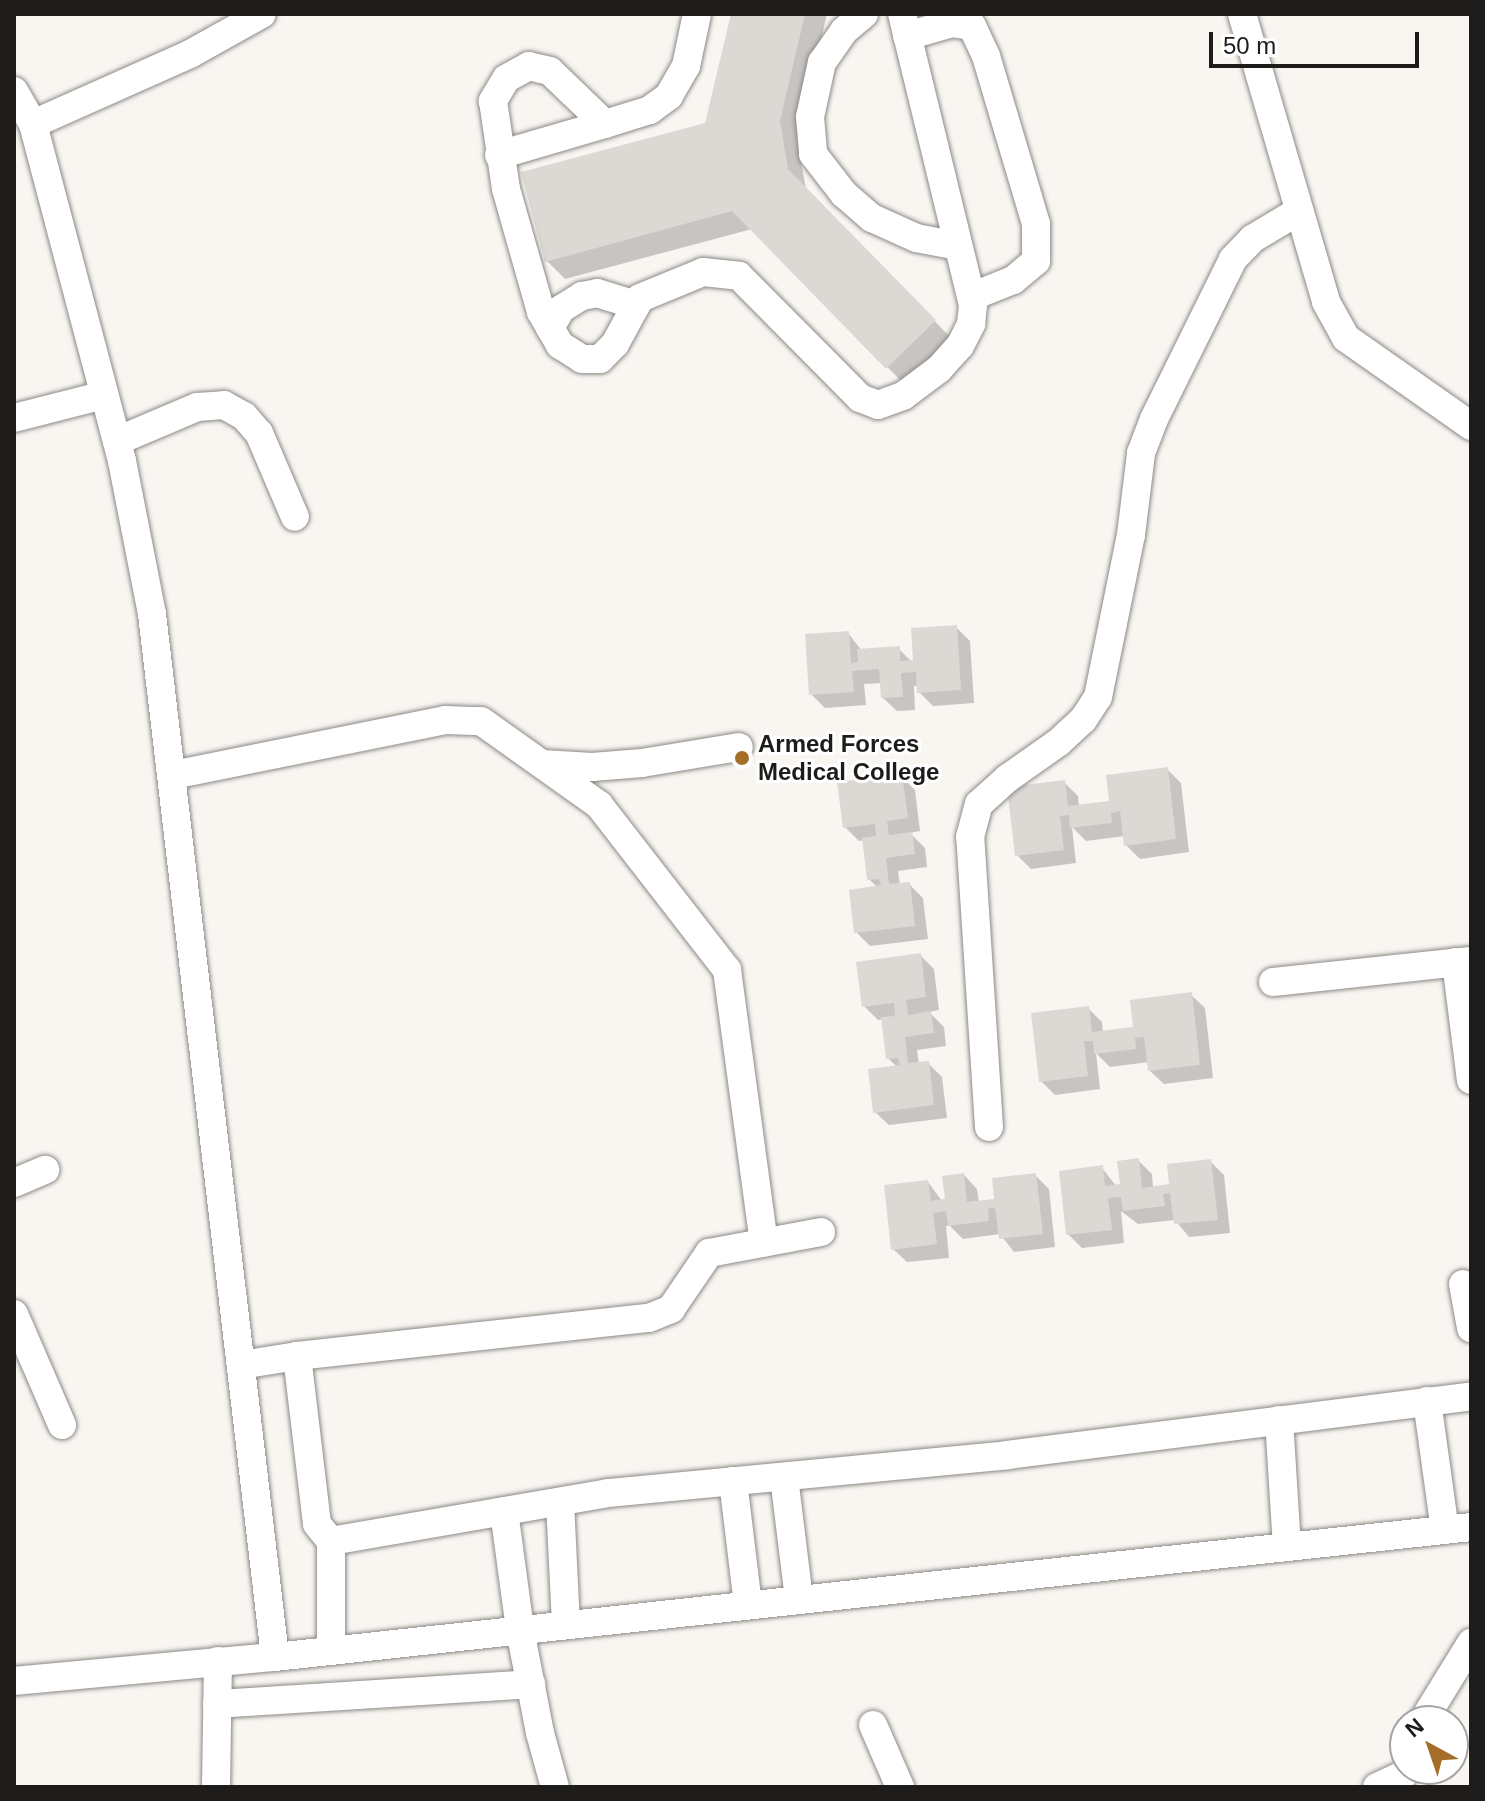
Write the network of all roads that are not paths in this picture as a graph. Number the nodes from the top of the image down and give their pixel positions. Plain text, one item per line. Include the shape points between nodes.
1 (262, 14) edge
2 (697, 14) edge
3 (864, 14) edge
4 (1242, 14) edge
5 (905, 25) edge
6 (14, 91) edge
7 (33, 124) junction
8 (605, 124) junction
9 (499, 155) junction
10 (1299, 211) junction
11 (958, 246) junction
12 (971, 297) junction
13 (636, 305) junction
14 (550, 328) junction
15 (104, 395) junction
16 (14, 418) edge
17 (1471, 426) edge
18 (117, 441) junction
19 (295, 517) dead end
20 (739, 747) dead end
21 (541, 764) junction
22 (173, 775) junction
23 (1463, 962) edge
24 (1273, 982) dead end
25 (1471, 1080) edge
26 (989, 1127) dead end
27 (45, 1170) dead end
28 (14, 1183) edge
29 (821, 1232) dead end
30 (764, 1243) junction
31 (1463, 1284) dead end
32 (14, 1314) edge
33 (1471, 1328) edge
34 (297, 1356) junction
35 (241, 1365) junction
36 (1471, 1396) edge
37 (1427, 1401) junction
38 (1279, 1420) junction
39 (62, 1425) dead end
40 (784, 1477) junction
41 (733, 1481) junction
42 (560, 1502) junction
43 (504, 1511) junction
44 (1458, 1528) edge
45 (331, 1541) junction
46 (1287, 1547) junction
47 (799, 1600) junction
48 (748, 1605) junction
49 (566, 1625) junction
50 (520, 1630) junction
51 (1471, 1643) edge
52 (331, 1650) junction
53 (275, 1657) junction
54 (218, 1661) junction
55 (14, 1681) edge
56 (531, 1684) junction
57 (217, 1704) junction
58 (1433, 1705) edge
59 (873, 1725) dead end
60 (216, 1787) edge
61 (555, 1787) edge
62 (900, 1787) edge

1 - 7 street via 190,54
2 - 8 street via 686,66 669,96 650,110
3 - 11 street via 822,62 810,117 813,154 844,194 872,218 916,238
4 - 10 street
5 - 11 street
5 - 12 street via 972,26 986,56 1036,224 1036,261 1013,280
6 - 7 street
7 - 15 street
8 - 9 street
8 - 9 street via 550,71 529,66 506,79 493,101
9 - 14 street via 537,299
10 - 17 street via 1326,302 1346,338
10 - 26 street via 1252,239 1233,259 1154,419 1141,453 1131,535 1098,697 1059,742 979,804 970,837
11 - 12 street
12 - 13 street via 971,324 960,346 903,396 878,405 860,398 739,276 703,272 640,298
13 - 14 street via 597,293 582,296 561,309
13 - 14 street via 615,344 600,359 582,359 560,345
15 - 16 street
15 - 18 street
18 - 19 street via 197,407 224,405 259,433
18 - 22 street via 152,614
20 - 21 street via 642,763
21 - 22 street via 481,721 445,720
21 - 30 street via 599,805 727,970
22 - 35 street
23 - 24 street
23 - 25 street
27 - 28 street
29 - 30 street
30 - 34 street via 709,1253 671,1309 649,1318
31 - 33 street
32 - 39 street
34 - 35 street
34 - 45 street via 317,1524
35 - 53 street
36 - 37 street
37 - 38 street
37 - 44 street
38 - 40 street
38 - 46 street
40 - 41 street
40 - 47 street
41 - 42 street
41 - 48 street
42 - 43 street
42 - 49 street
43 - 45 street
43 - 50 street
44 - 46 street
45 - 52 street
46 - 47 street
47 - 48 street
48 - 49 street
49 - 50 street
50 - 52 street
50 - 56 street
51 - 58 street
52 - 53 street
53 - 54 street
54 - 55 street
54 - 57 street
56 - 57 street
56 - 61 street
57 - 60 street
59 - 62 street

